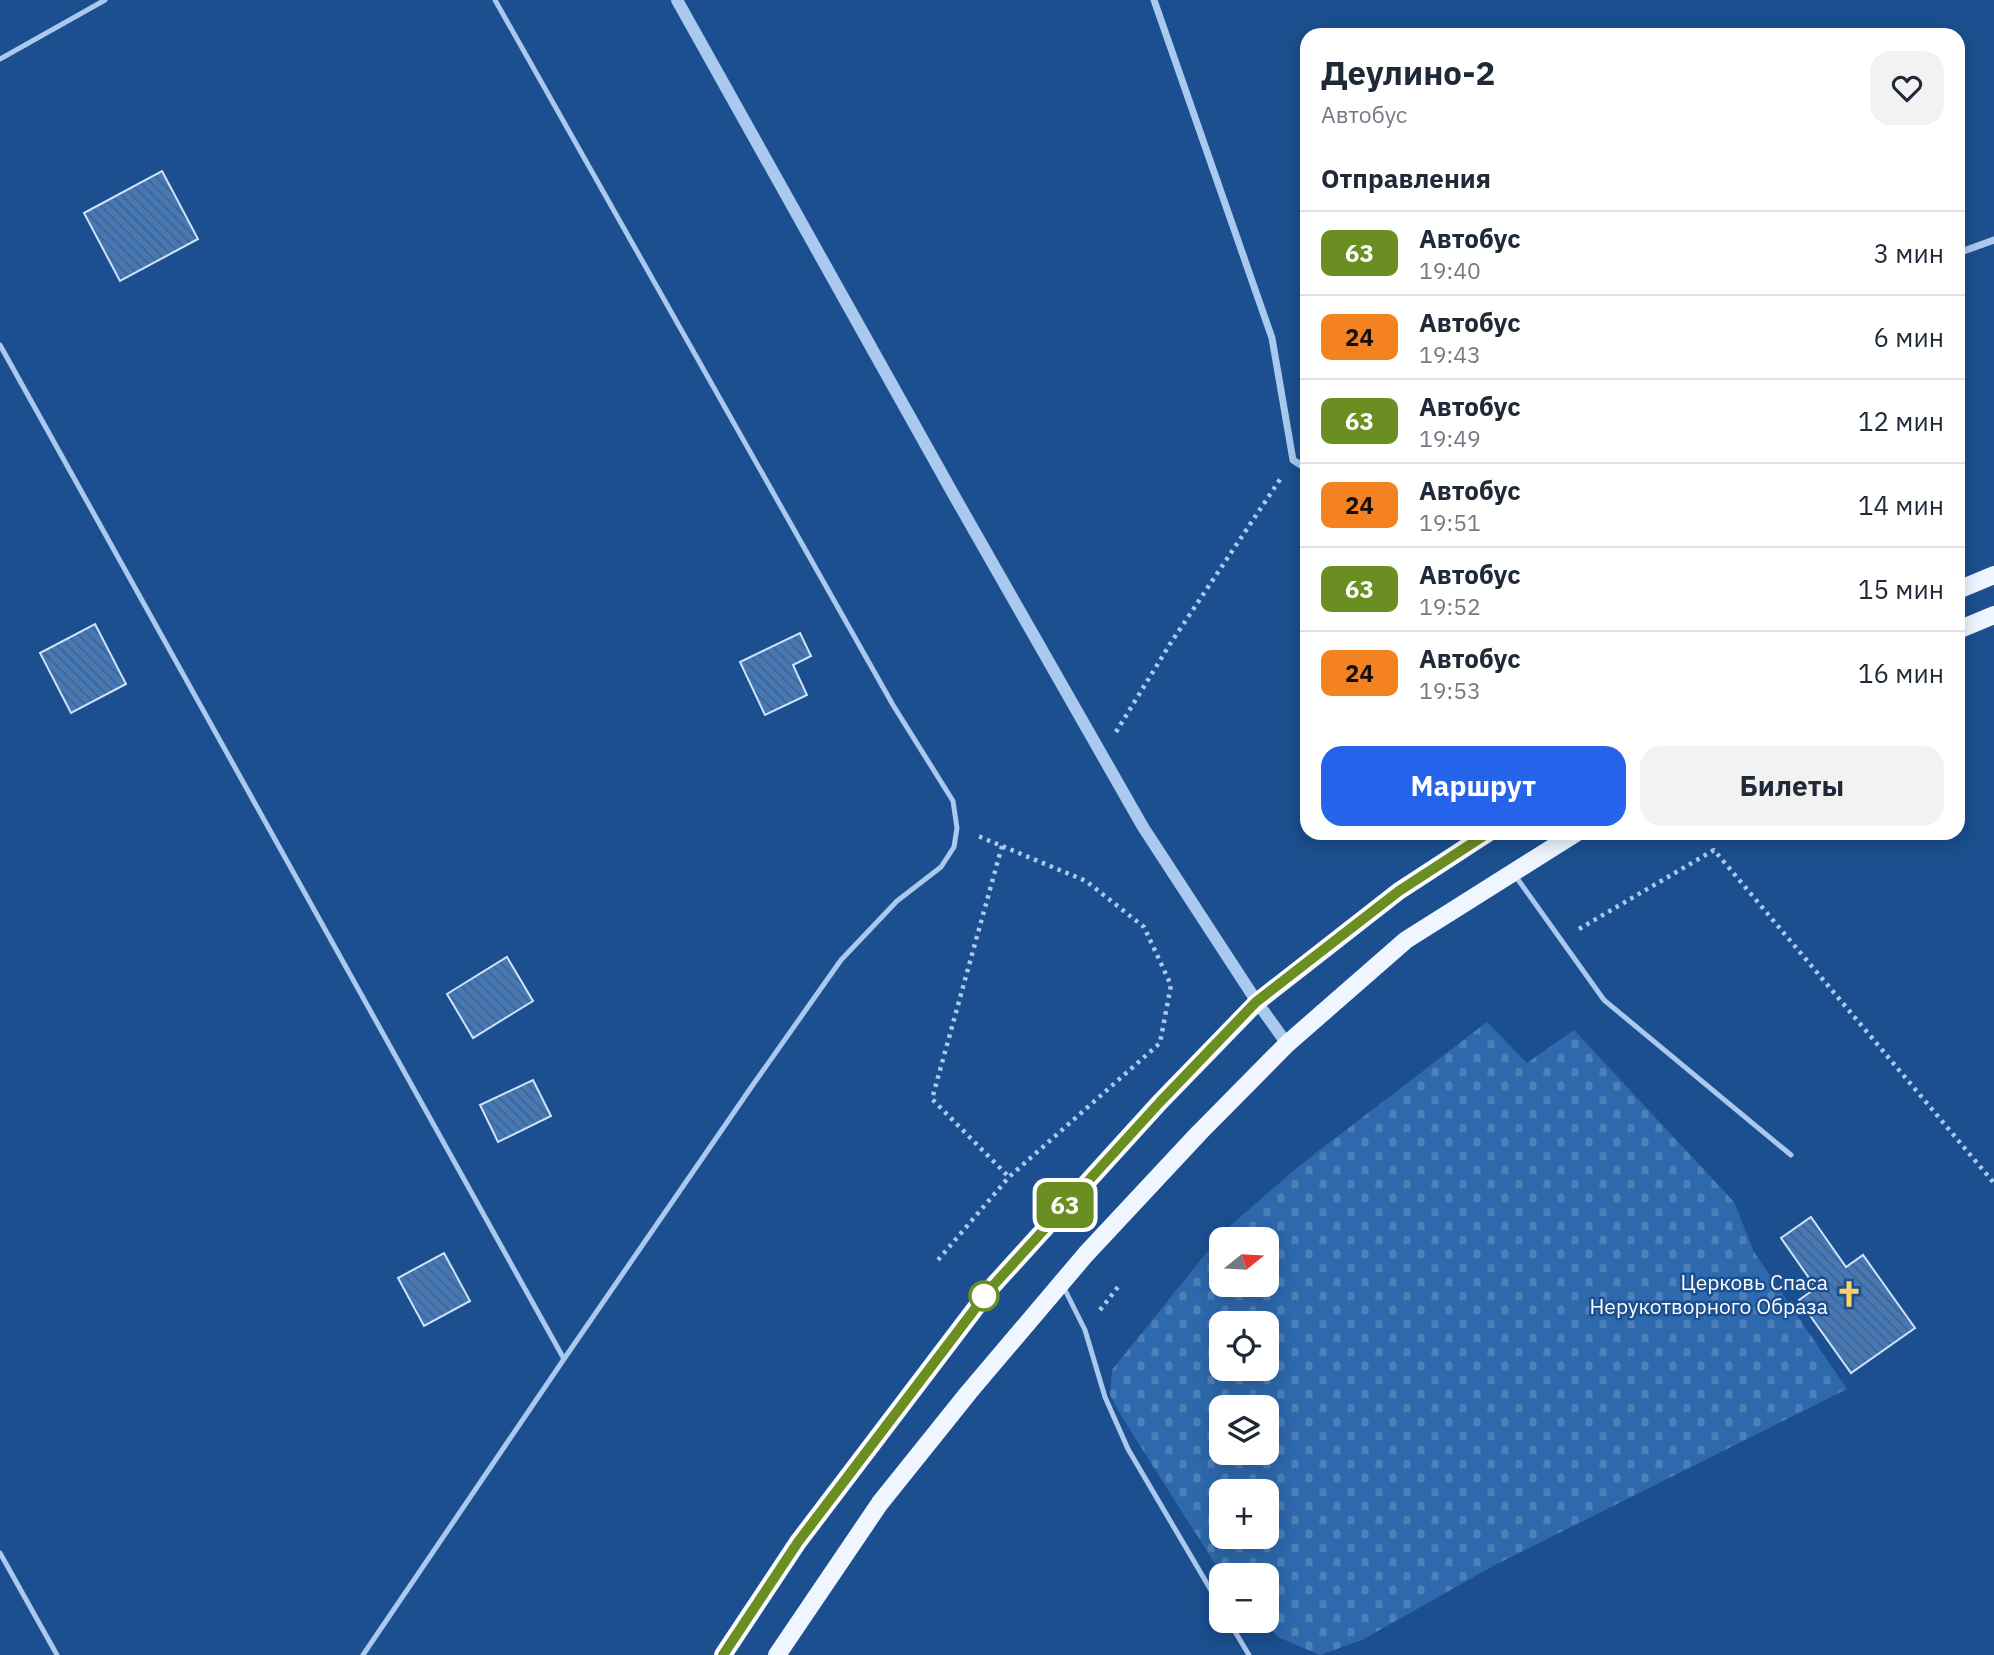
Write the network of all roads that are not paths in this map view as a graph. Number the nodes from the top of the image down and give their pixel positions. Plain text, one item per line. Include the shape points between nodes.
1 (105, 0) edge
2 (495, 0) edge
3 (677, 0) edge
4 (1154, 0) edge
5 (0, 59) edge
6 (1994, 240) edge
7 (1965, 250) edge
8 (0, 345) edge
9 (1300, 464) edge
10 (1994, 575) edge
11 (1965, 587) edge
12 (1994, 615) edge
13 (1965, 627) edge
14 (1477, 840) edge
15 (1565, 840) edge
16 (1512, 872) junction
17 (1256, 1002) junction
18 (1287, 1044) junction
19 (1791, 1155) dead end
20 (1062, 1283) junction
21 (564, 1359) junction
22 (0, 1553) edge
23 (1209, 1587) edge
24 (1236, 1633) edge
25 (57, 1655) edge
26 (363, 1655) edge
27 (723, 1655) edge
28 (777, 1655) edge
29 (1249, 1655) edge

1 - 5 lane
2 - 21 lane via 893,705 953,801 957,828 954,847 941,867 897,901 841,960
3 - 17 street via 1143,827
4 - 9 street via 1272,338 1293,460
6 - 7 street
8 - 21 lane
10 - 11 main road
12 - 13 main road
14 - 17 main road via 1399,891
15 - 16 main road
16 - 18 main road via 1406,940
16 - 19 lane via 1604,1000
17 - 18 street
17 - 27 main road via 990,1289 798,1542
18 - 20 main road
20 - 23 lane via 1085,1330 1105,1396 1128,1449
20 - 28 main road via 880,1503
21 - 26 lane
22 - 25 lane
24 - 29 lane

